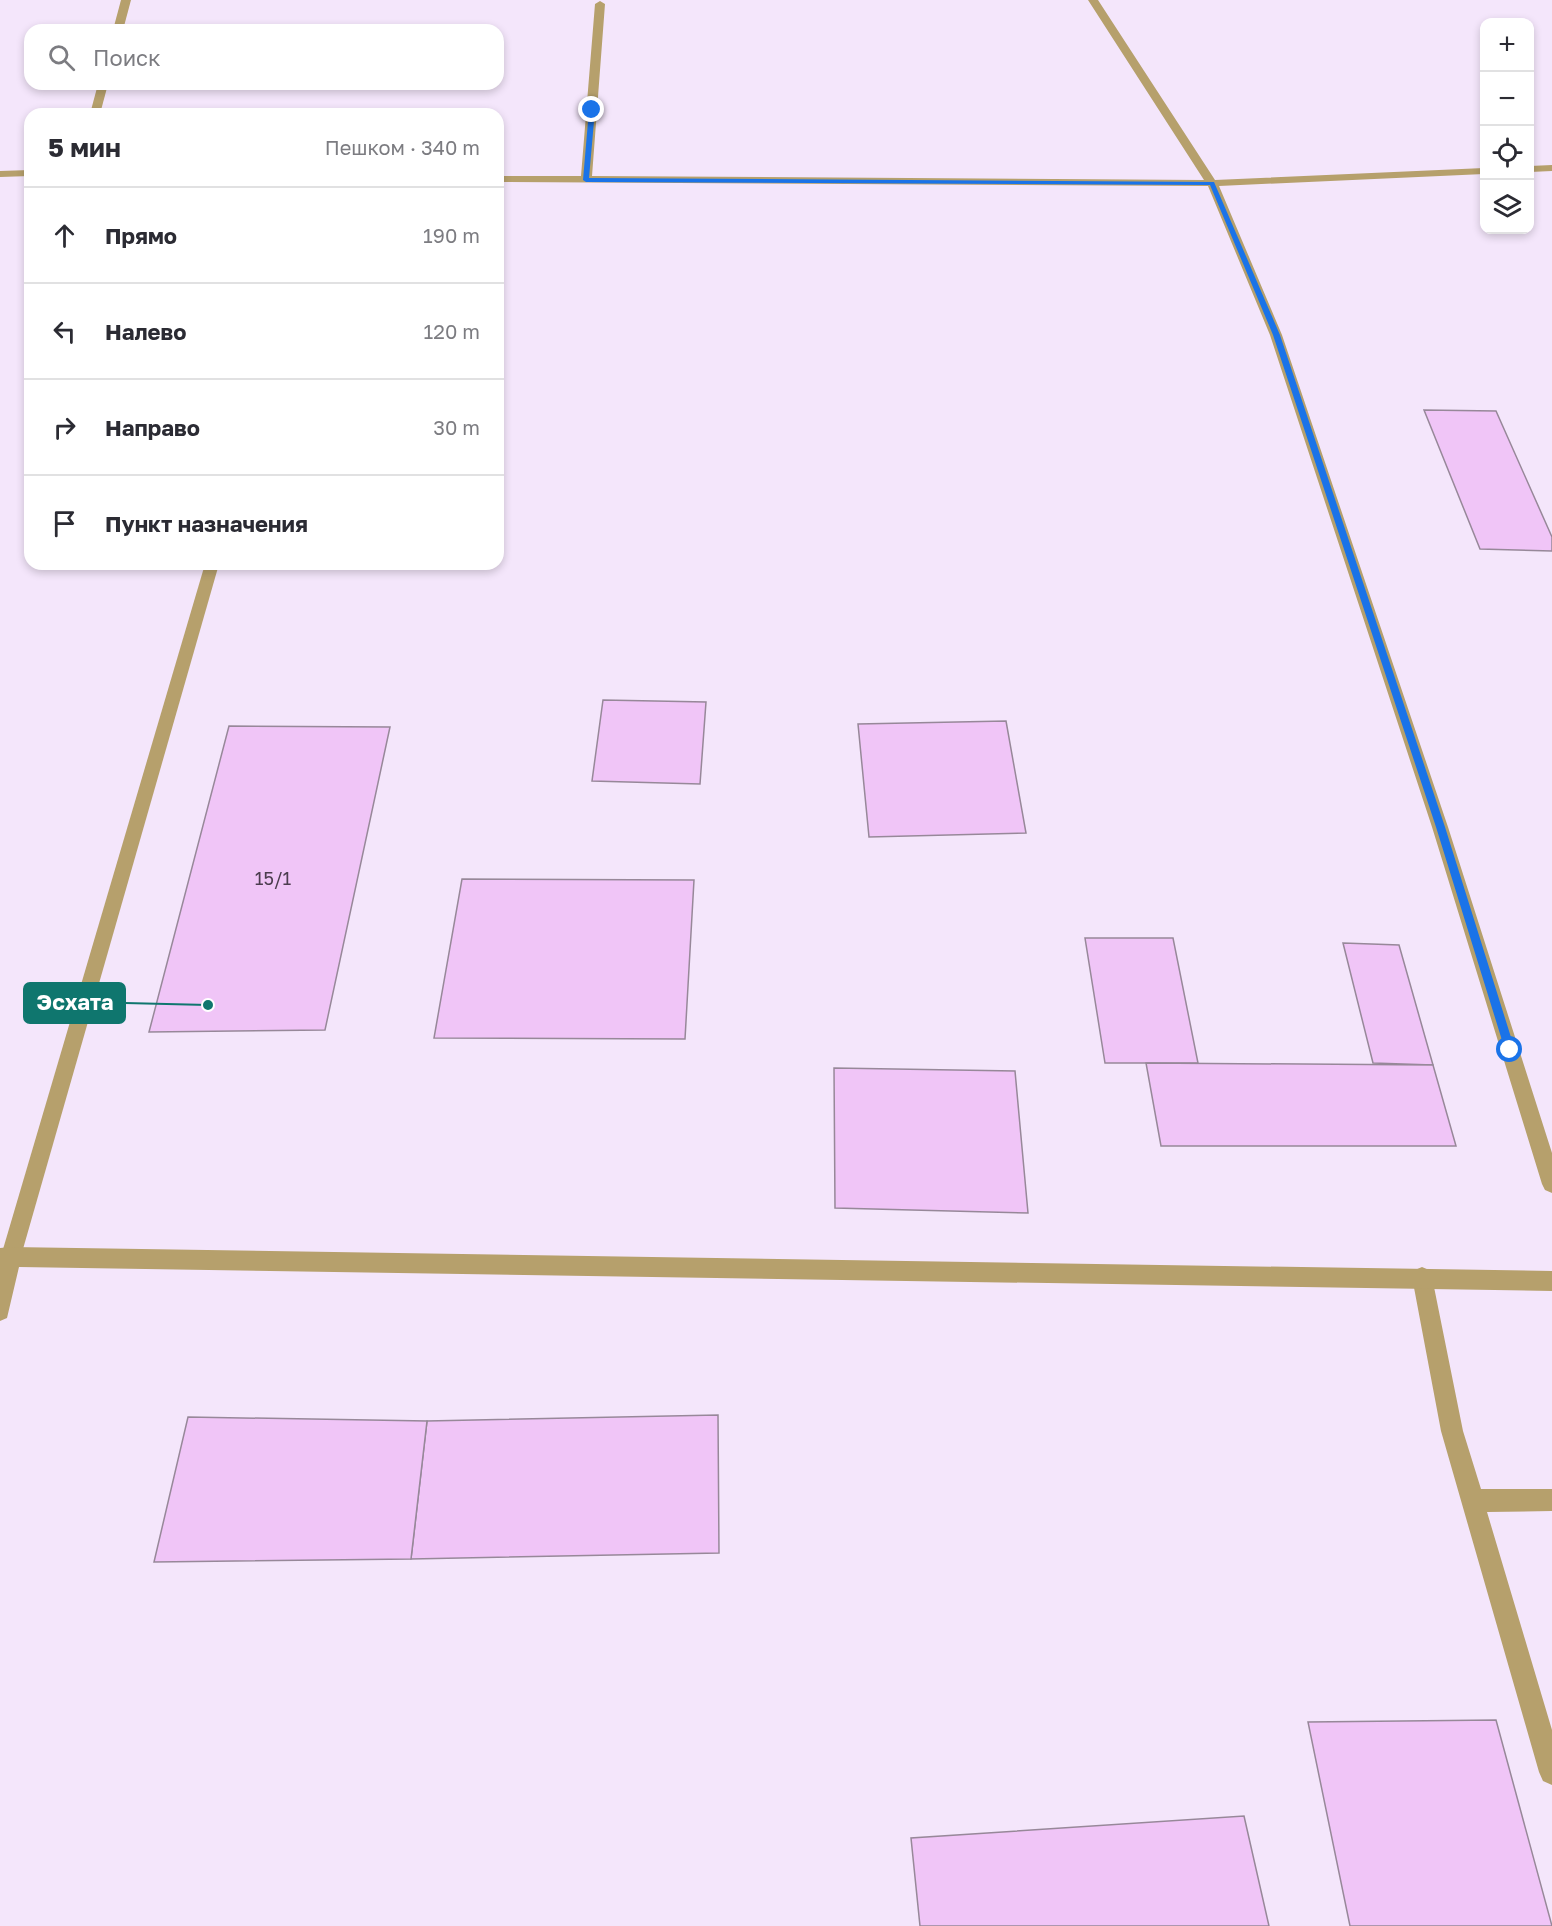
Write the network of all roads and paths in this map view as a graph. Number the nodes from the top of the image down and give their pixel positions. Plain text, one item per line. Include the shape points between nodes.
1 (126, 0) edge
2 (1093, 0) edge
3 (600, 4) dead end
4 (120, 24) edge
5 (102, 90) edge
6 (97, 108) edge
7 (1552, 168) edge
8 (1534, 169) edge
9 (1480, 171) edge
10 (24, 173) edge
11 (0, 174) edge
12 (504, 179) edge
13 (586, 180) junction
14 (1212, 183) junction
15 (210, 570) edge
16 (1552, 1184) edge
17 (6, 1257) edge
18 (1422, 1277) junction
19 (1552, 1281) edge
20 (0, 1311) edge
21 (1552, 1500) edge
22 (1472, 1501) junction
23 (1552, 1772) edge

1 - 4 street
2 - 14 street
3 - 13 street
5 - 6 street
7 - 8 street
9 - 14 street
10 - 11 street
12 - 13 street
13 - 14 street
14 - 16 street via 1280,346 1440,827
15 - 17 street
17 - 18 street
17 - 20 street
18 - 19 street
18 - 22 street via 1452,1431
21 - 22 street
22 - 23 street

